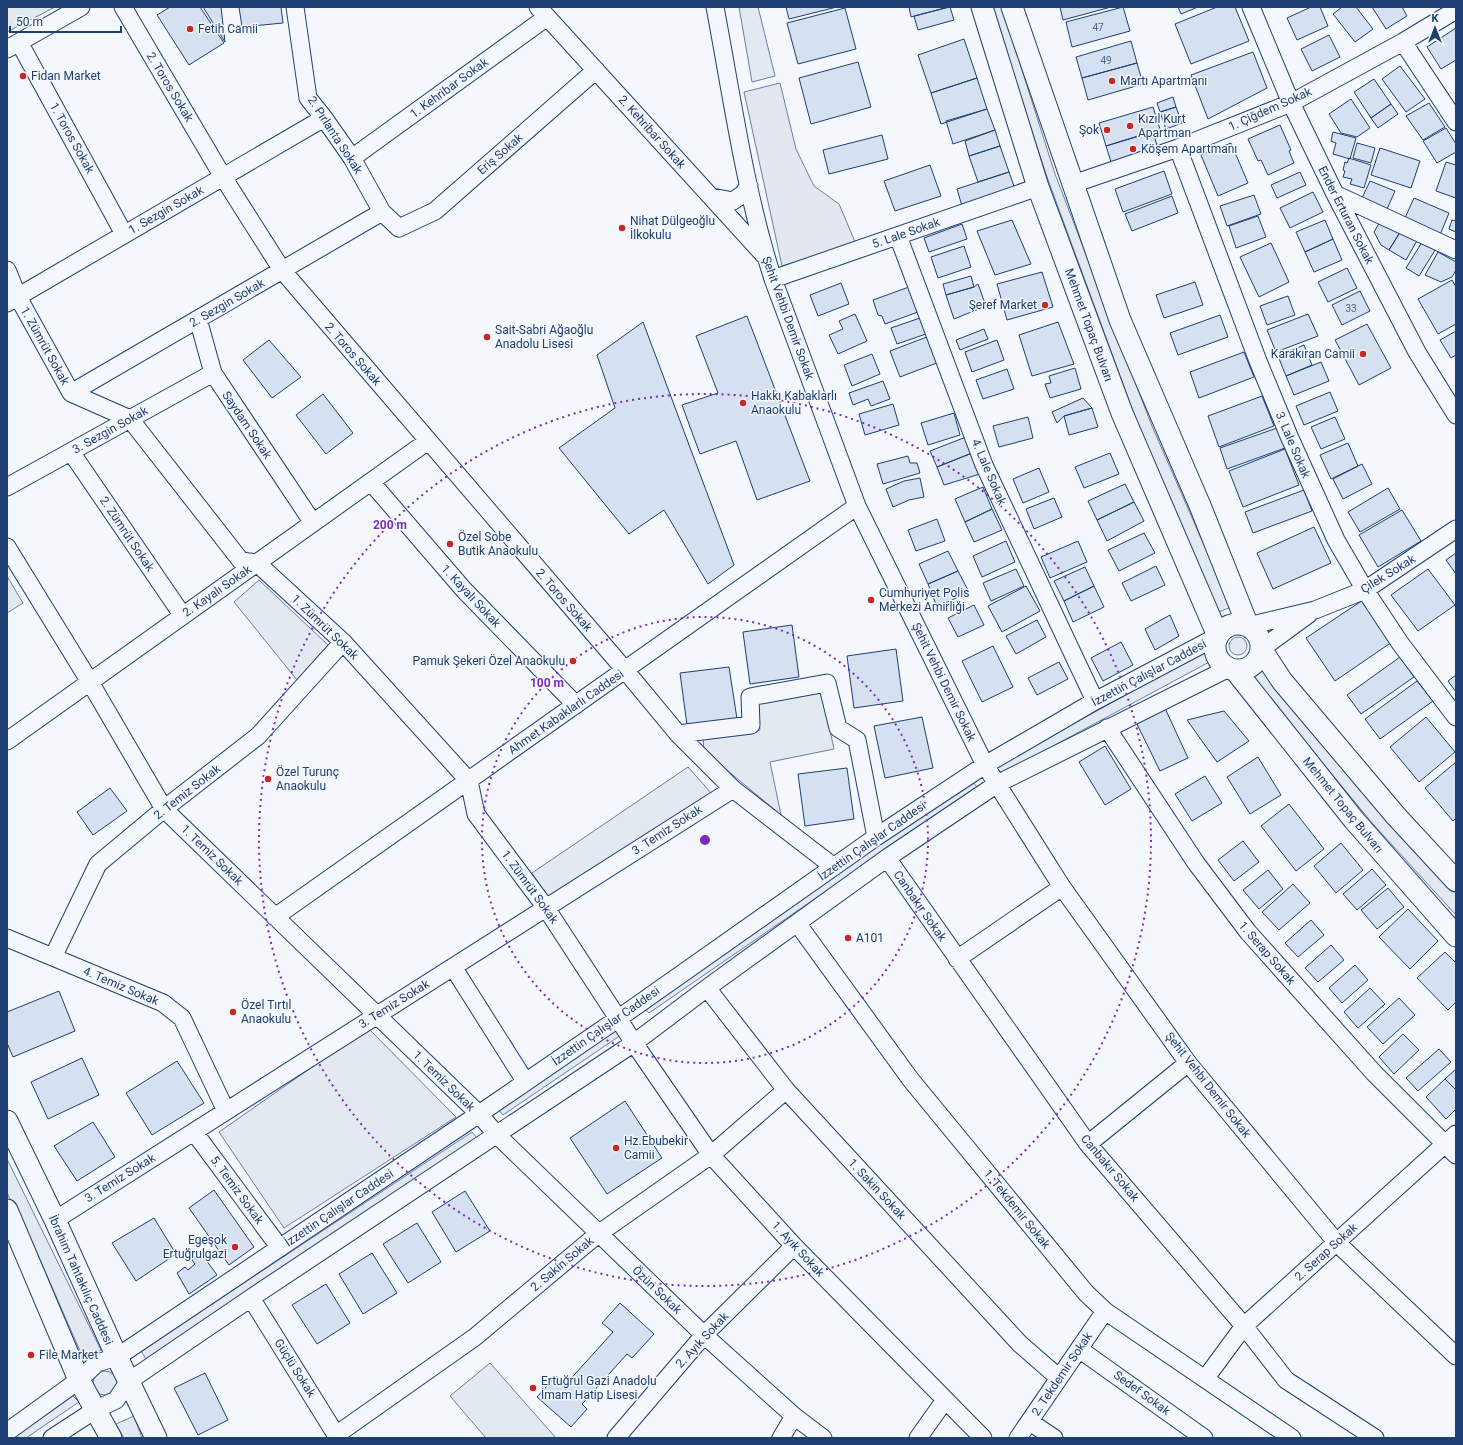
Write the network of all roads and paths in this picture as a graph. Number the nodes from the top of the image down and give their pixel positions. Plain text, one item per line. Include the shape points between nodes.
1 (80, 7) edge
2 (123, 7) edge
3 (295, 7) edge
4 (715, 7) edge
5 (982, 7) edge
6 (1012, 7) edge
7 (1251, 7) edge
8 (1456, 10) edge
9 (542, 12) edge
10 (1403, 42) junction
11 (13, 46) edge
12 (596, 70) junction
13 (1291, 103) junction
14 (324, 118) junction
15 (1456, 122) edge
16 (1178, 148) junction
17 (352, 158) junction
18 (223, 177) junction
19 (1073, 184) junction
20 (749, 186) junction
21 (1038, 187) junction
22 (1335, 194) junction
23 (712, 197) junction
24 (382, 212) junction
25 (399, 228) joint
26 (124, 234) junction
27 (898, 236) junction
28 (1456, 250) edge
29 (766, 256) junction
30 (7, 270) edge
31 (282, 270) junction
32 (773, 279) junction
33 (12, 300) edge
34 (198, 319) junction
35 (213, 373) junction
36 (71, 393) junction
37 (1456, 415) edge
38 (130, 419) junction
39 (428, 441) junction
40 (71, 452) junction
41 (371, 482) junction
42 (7, 487) edge
43 (857, 506) junction
44 (313, 523) junction
45 (1456, 529) edge
46 (7, 547) edge
47 (257, 563) junction
48 (1365, 590) junction
49 (1315, 610) junction
50 (183, 616) junction
51 (1248, 626) junction
52 (1218, 636) junction
53 (343, 642) junction
54 (1261, 649) junction
55 (1232, 669) junction
56 (625, 670) junction
57 (90, 682) junction
58 (1095, 702) junction
59 (576, 705) junction
60 (1456, 717) edge
61 (1108, 728) junction
62 (678, 734) junction
63 (7, 741) edge
64 (984, 765) junction
65 (469, 781) junction
66 (997, 784) junction
67 (733, 788) junction
68 (164, 809) junction
69 (876, 836) junction
70 (887, 858) junction
71 (834, 867) junction
72 (1456, 881) edge
73 (1062, 888) junction
74 (546, 908) junction
75 (275, 917) junction
76 (797, 923) junction
77 (1456, 936) edge
78 (9, 942) edge
79 (54, 957) junction
80 (957, 959) junction
81 (453, 967) junction
82 (707, 988) junction
83 (376, 1016) junction
84 (619, 1018) junction
85 (634, 1043) junction
86 (1188, 1063) junction
87 (525, 1081) junction
88 (786, 1090) junction
89 (226, 1111) junction
90 (479, 1114) junction
91 (7, 1121) edge
92 (194, 1132) junction
93 (497, 1135) junction
94 (1088, 1144) junction
95 (1453, 1144) edge
96 (711, 1155) junction
97 (55, 1220) junction
98 (9, 1222) edge
99 (598, 1234) junction
100 (1337, 1243) junction
101 (794, 1246) junction
102 (280, 1248) junction
103 (252, 1298) junction
104 (1105, 1311) junction
105 (1244, 1326) junction
106 (704, 1336) junction
107 (1079, 1349) junction
108 (1456, 1356) edge
109 (117, 1358) junction
110 (1059, 1378) junction
111 (1205, 1378) junction
112 (80, 1380) junction
113 (130, 1382) junction
114 (945, 1400) junction
115 (95, 1410) junction
116 (794, 1416) junction
117 (1030, 1422) junction
118 (7, 1432) edge
119 (337, 1437) edge
120 (52, 1438) edge
121 (111, 1438) edge
122 (156, 1438) edge
123 (616, 1438) edge
124 (781, 1438) edge
125 (823, 1438) edge
126 (918, 1438) edge
127 (983, 1438) edge
128 (1018, 1438) edge
129 (1054, 1438) edge
130 (1204, 1438) edge
131 (1292, 1438) edge
132 (1375, 1438) edge

1 - 11 street
2 - 18 street, 2. Toros Sokak
3 - 14 street, 2. Pırlanta Sokak via 308,98
4 - 20 street, Şehit Vehbi Demir Sokak
5 - 21 main road, Mehmet Topaç Bulvarı
6 - 19 main road
7 - 13 street, Ender Erturan Sokak
8 - 10 street, 1. Çiğdem Sokak
9 - 12 street, 2. Kehribar Sokak
9 - 17 street, 1. Kehribar Sokak
10 - 13 street, 1. Çiğdem Sokak
10 - 15 street
11 - 26 street, 1. Toros Sokak
12 - 23 street, 2. Kehribar Sokak
12 - 25 street, Eriş Sokak via 435,211
13 - 16 street, 1. Çiğdem Sokak
13 - 22 street, Ender Erturan Sokak
14 - 17 street, 2. Pırlanta Sokak
14 - 18 street, 1. Sezgin Sokak
16 - 19 street, 1. Çiğdem Sokak
16 - 48 street, 3. Lale Sokak via 1289,436 1336,540
17 - 24 street, 2. Pırlanta Sokak
18 - 26 street, 1. Sezgin Sokak
18 - 31 street, 2. Toros Sokak
19 - 51 main road via 1120,320 1201,508
20 - 23 street via 733,201
20 - 29 street, Şehit Vehbi Demir Sokak
21 - 27 street, 5. Lale Sokak
21 - 52 main road, Mehmet Topaç Bulvarı via 1122,413
22 - 28 street
22 - 37 street, Ender Erturan Sokak via 1417,352
23 - 29 street, 2. Kehribar Sokak
24 - 25 street, 2. Pırlanta Sokak
24 - 31 street, 2. Sezgin Sokak
26 - 33 street, 1. Sezgin Sokak
27 - 32 street, 5. Lale Sokak
27 - 58 street, 4. Lale Sokak via 984,466
29 - 32 street, Şehit Vehbi Demir Sokak
30 - 33 street, 1. Zümrüt Sokak
31 - 34 street, 2. Sezgin Sokak
31 - 39 street, 2. Toros Sokak
32 - 43 street, Şehit Vehbi Demir Sokak
33 - 36 street, 1. Zümrüt Sokak
34 - 35 street, Saydam Sokak
34 - 36 street, 2. Sezgin Sokak
35 - 38 street, 3. Sezgin Sokak
35 - 44 street, Saydam Sokak
36 - 38 street, 1. Zümrüt Sokak
38 - 40 street, 3. Sezgin Sokak
38 - 47 street, 1. Zümrüt Sokak via 241,561
39 - 41 street, 2. Kayalı Sokak
39 - 56 street, 2. Toros Sokak
40 - 42 street, 3. Sezgin Sokak
40 - 50 street, 2. Zümrüt Sokak
41 - 44 street, 2. Kayalı Sokak
41 - 59 street, 1. Kayalı Sokak via 464,590
43 - 56 street, Ahmet Kabaklarlı Caddesi
43 - 64 street, Şehit Vehbi Demir Sokak
44 - 47 street, 2. Kayalı Sokak
45 - 48 street, Çilek Sokak
46 - 57 street, 1. Temiz Sokak
47 - 50 street, 2. Kayalı Sokak
47 - 53 street, 1. Zümrüt Sokak
48 - 49 street, Çilek Sokak
48 - 60 street, 3. Lale Sokak via 1400,643
49 - 51 street
49 - 54 street
50 - 57 street, 2. Kayalı Sokak
51 - 52 main road via 1231,625
51 - 54 main road via 1258,636
52 - 55 main road via 1215,643 1218,658
52 - 58 street, İzzettin Çalışlar Caddesi
53 - 65 street, 1. Zümrüt Sokak
53 - 68 street, 2. Temiz Sokak via 258,736
54 - 55 main road via 1258,659 1250,667
54 - 72 main road via 1282,681 1386,805
55 - 61 street, İzzettin Çalışlar Caddesi
55 - 77 main road, Mehmet Topaç Bulvarı via 1354,820
56 - 59 street, Ahmet Kabaklarlı Caddesi
56 - 62 street, 2. Toros Sokak
57 - 63 street, 2. Kayalı Sokak
57 - 68 street, 1. Temiz Sokak
58 - 64 street, İzzettin Çalışlar Caddesi
59 - 65 street, Ahmet Kabaklarlı Caddesi
61 - 66 street, İzzettin Çalışlar Caddesi
61 - 95 street, 1. Serap Sokak via 1196,863 1248,932 1374,1073
62 - 67 street, 2. Toros Sokak
62 - 69 street via 751,726 750,697 827,683 838,728 857,740
64 - 66 street, Şehit Vehbi Demir Sokak
64 - 69 street, İzzettin Çalışlar Caddesi
65 - 74 street, 1. Zümrüt Sokak via 476,814
65 - 75 street, Ahmet Kabaklarlı Caddesi
66 - 70 street, İzzettin Çalışlar Caddesi
66 - 73 street, Şehit Vehbi Demir Sokak
67 - 71 street, 2. Toros Sokak
67 - 74 street, 3. Temiz Sokak
68 - 75 street, 1. Temiz Sokak
68 - 79 street, 2. Temiz Sokak via 98,864
69 - 71 street, İzzettin Çalışlar Caddesi
70 - 76 street, İzzettin Çalışlar Caddesi
70 - 80 street, Canbakır Sokak
71 - 84 street, İzzettin Çalışlar Caddesi
73 - 80 street
73 - 86 street, Şehit Vehbi Demir Sokak
74 - 81 street, 3. Temiz Sokak
74 - 84 street, 1. Zümrüt Sokak
75 - 83 street, 1. Temiz Sokak
76 - 82 street, İzzettin Çalışlar Caddesi
76 - 104 street, 1. Tekdemir Sokak via 911,1080 1086,1293
78 - 79 street, 4. Temiz Sokak
79 - 89 street, 4. Temiz Sokak via 163,1003 182,1018
80 - 94 street, Canbakır Sokak
81 - 83 street, 3. Temiz Sokak
81 - 87 street
82 - 85 street, İzzettin Çalışlar Caddesi
82 - 88 street, 1. Sakin Sokak
83 - 89 street, 3. Temiz Sokak
83 - 90 street, 1. Temiz Sokak
84 - 85 street, 1. Zümrüt Sokak
84 - 87 street, İzzettin Çalışlar Caddesi
85 - 93 street, İzzettin Çalışlar Caddesi
85 - 96 street, 1. Ayık Sokak
86 - 94 street
86 - 100 street, Şehit Vehbi Demir Sokak
87 - 90 street, İzzettin Çalışlar Caddesi
88 - 96 street, 2. Sakin Sokak
88 - 110 street, 1. Sakin Sokak via 1020,1344
89 - 92 street, 3. Temiz Sokak
90 - 93 street, 1. Temiz Sokak
90 - 102 street, İzzettin Çalışlar Caddesi
91 - 97 main road, İbrahim Tahtakılıç Caddesi
92 - 97 street, 3. Temiz Sokak
92 - 102 street, 5. Temiz Sokak
93 - 99 street, Özün Sokak
93 - 103 street, İzzettin Çalışlar Caddesi
94 - 105 street, Canbakır Sokak
95 - 100 street, 2. Serap Sokak
96 - 99 street, 2. Sakin Sokak
96 - 101 street, 1. Ayık Sokak
97 - 109 main road, İbrahim Tahtakılıç Caddesi
98 - 112 main road
99 - 106 street, Özün Sokak
99 - 119 street, 2. Sakin Sokak via 475,1337
100 - 105 street, 2. Serap Sokak
100 - 108 street, Şehit Vehbi Demir Sokak
101 - 106 street, 2. Ayık Sokak
101 - 114 street, 1. Ayık Sokak
102 - 109 street, İzzettin Çalışlar Caddesi
103 - 113 street, İzzettin Çalışlar Caddesi
103 - 119 street, Güçlü Sokak
104 - 107 street, 2. Tekdemir Sokak
104 - 111 street, 1. Tekdemir Sokak
105 - 111 street, 2. Serap Sokak
105 - 132 street, Canbakır Sokak via 1286,1380
106 - 116 street, Özün Sokak
106 - 123 street, 2. Ayık Sokak
107 - 110 street, 2. Tekdemir Sokak
107 - 130 street, Sedef Sokak
109 - 112 street, İzzettin Çalışlar Caddesi via 97,1363
109 - 113 main road, İbrahim Tahtakılıç Caddesi
110 - 117 street, 2. Tekdemir Sokak
111 - 131 street, 1. Tekdemir Sokak
112 - 115 main road
112 - 118 street, İzzettin Çalışlar Caddesi
113 - 115 street, İzzettin Çalışlar Caddesi via 116,1400
113 - 122 main road, İbrahim Tahtakılıç Caddesi
114 - 126 street
114 - 127 street, 1. Ayık Sokak
115 - 120 street, İzzettin Çalışlar Caddesi
115 - 121 main road
116 - 124 street
116 - 125 street, Özün Sokak
117 - 128 street, 2. Tekdemir Sokak
117 - 129 street

